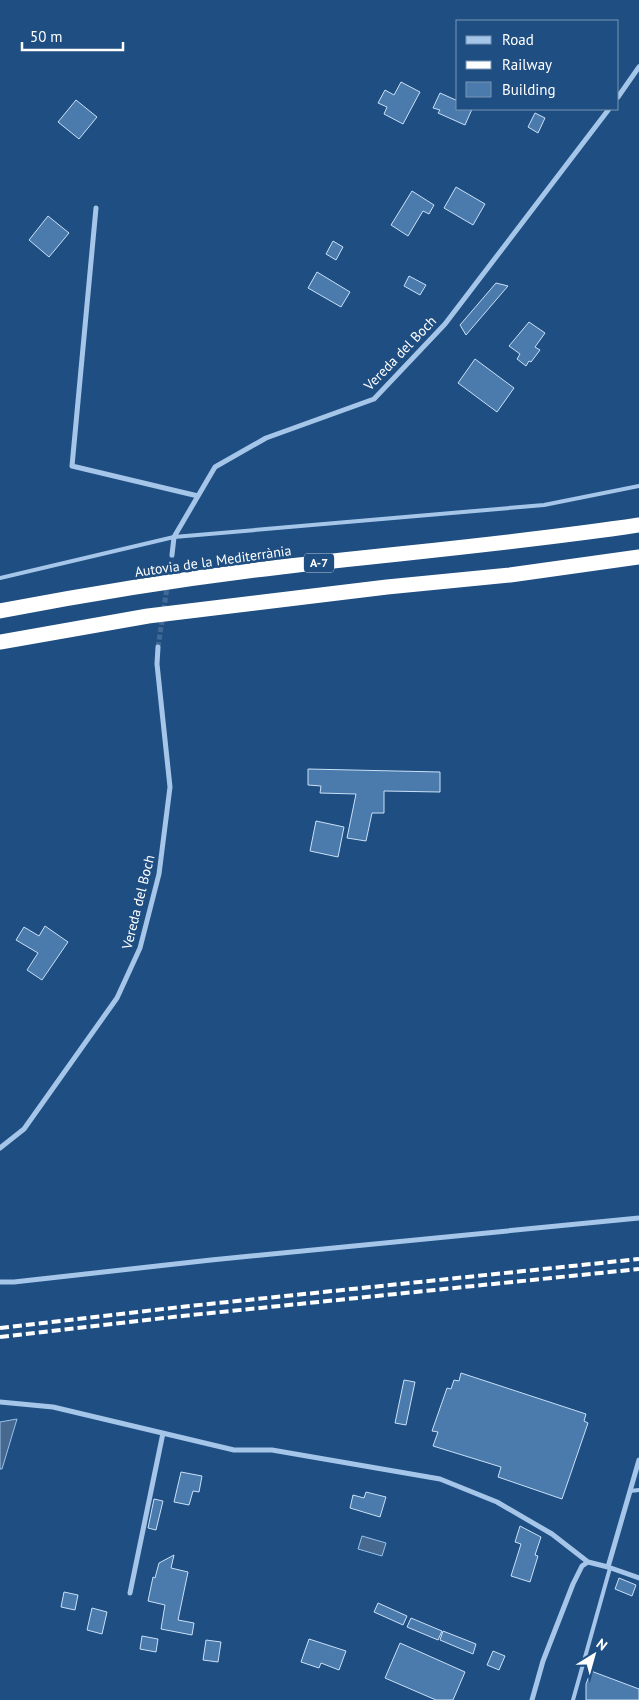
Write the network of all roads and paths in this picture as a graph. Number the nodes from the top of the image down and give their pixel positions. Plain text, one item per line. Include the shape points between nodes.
1 (639, 67) edge
2 (619, 96) edge
3 (607, 110) edge
4 (96, 208) dead end
5 (639, 486) edge
6 (198, 496) junction
7 (639, 525) edge
8 (174, 537) junction
9 (172, 555) tunnel mouth
10 (639, 557) edge
11 (0, 578) edge
12 (0, 611) edge
13 (0, 642) edge
14 (158, 647) tunnel mouth
15 (0, 1148) edge
16 (639, 1218) edge
17 (0, 1282) edge
18 (0, 1402) edge
19 (163, 1433) junction
20 (639, 1460) edge
21 (639, 1490) edge
22 (630, 1491) junction
23 (588, 1562) junction
24 (609, 1567) junction
25 (639, 1578) edge
26 (130, 1593) dead end
27 (532, 1700) edge
28 (573, 1700) edge

1 - 2 street
3 - 6 street, Vereda del Boch via 445,324 374,399 266,438 215,467
4 - 6 street via 72,466
5 - 8 lane via 544,505
6 - 8 street, Vereda del Boch
7 - 12 highway, Autovia de la Mediterrània / A-7 via 225,575
8 - 9 street, Vereda del Boch
8 - 11 lane
10 - 13 highway via 510,576 387,587 148,616
14 - 15 street, Vereda del Boch via 170,787 159,874 140,948 117,998 24,1129
16 - 17 street
18 - 19 street via 53,1407
19 - 23 street via 234,1450 272,1450 440,1479 497,1502 552,1534
19 - 26 street
20 - 22 street
21 - 22 lane
22 - 24 street
23 - 24 street
23 - 27 street via 582,1566 573,1584
24 - 25 street
24 - 28 lane

